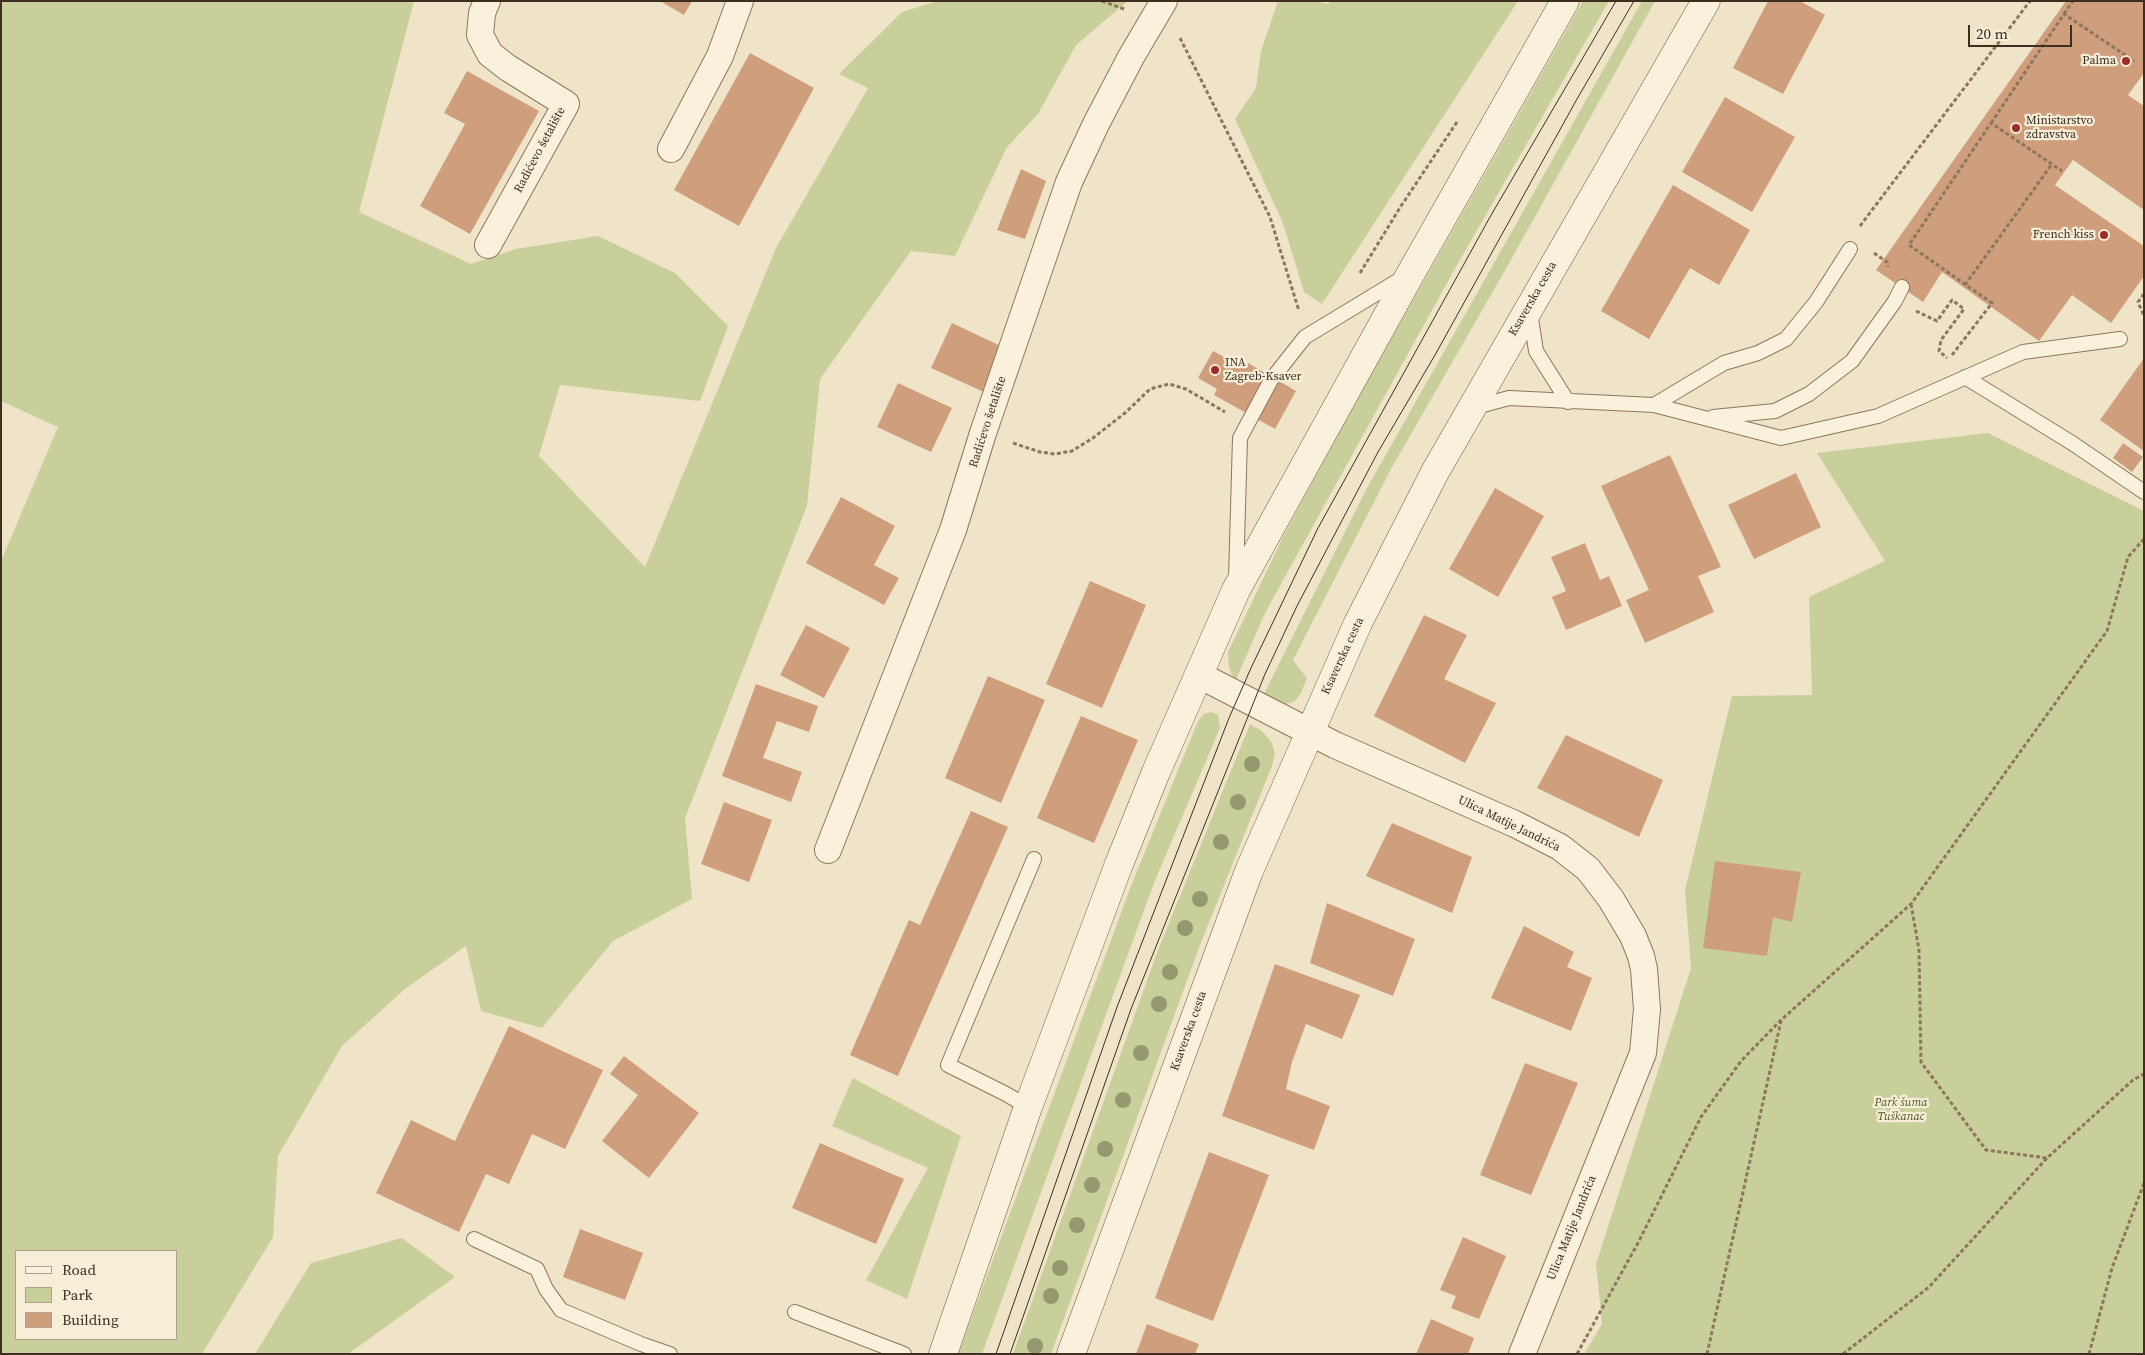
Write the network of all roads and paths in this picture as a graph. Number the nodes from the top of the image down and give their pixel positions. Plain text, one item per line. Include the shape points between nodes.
1 (487, 1) edge
2 (740, 1) edge
3 (1565, 1) edge
4 (1706, 1) edge
5 (2030, 1) edge
6 (2073, 1) edge
7 (1163, 2) edge
8 (2064, 14) junction
9 (2134, 61) dead end
10 (1461, 116) dead end
11 (1991, 123) junction
12 (671, 150) dead end
13 (2052, 164) junction
14 (2062, 171) dead end
15 (1857, 230) dead end
16 (488, 245) dead end
17 (1850, 249) dead end
18 (1411, 273) junction
19 (1357, 277) dead end
20 (1965, 284) junction
21 (1902, 287) dead end
22 (2144, 294) edge
23 (1529, 306) junction
24 (1299, 312) dead end
25 (2144, 316) edge
26 (1937, 321) dead end
27 (2120, 339) dead end
28 (1941, 340) dead end
29 (1948, 360) dead end
30 (1964, 377) junction
31 (1568, 402) junction
32 (1654, 405) junction
33 (1472, 408) junction
34 (1228, 414) dead end
35 (1703, 418) junction
36 (984, 433) junction
37 (2144, 492) edge
38 (2144, 539) edge
39 (1236, 590) junction
40 (1199, 675) junction
41 (1308, 732) junction
42 (828, 850) dead end
43 (1034, 859) dead end
44 (1911, 904) junction
45 (1781, 1020) junction
46 (2144, 1074) edge
47 (1028, 1107) junction
48 (2047, 1158) junction
49 (2144, 1183) edge
50 (474, 1239) dead end
51 (795, 1312) dead end
52 (670, 1354) edge
53 (904, 1354) edge
54 (943, 1354) edge
55 (1071, 1354) edge
56 (1522, 1354) edge
57 (1577, 1354) edge
58 (1707, 1354) edge
59 (1843, 1354) edge
60 (2089, 1354) edge

1 - 16 street, Radićevo šetalište via 480,35 490,54 566,104
2 - 12 street via 720,56
3 - 18 main road
4 - 23 main road, Ksaverska cesta
5 - 15 path
6 - 8 path
7 - 24 path via 1270,217
7 - 36 street, Radićevo šetalište via 1096,124 1069,182
8 - 9 path
8 - 11 path
10 - 19 path
11 - 13 path
11 - 20 path via 1908,245
13 - 14 path
13 - 20 path
17 - 32 lane via 1816,302 1786,339 1758,353 1724,363
18 - 39 main road
18 - 39 lane via 1305,337 1270,380 1240,438
20 - 29 path via 1992,303
21 - 35 lane via 1852,361 1809,394 1775,411
22 - 25 path via 2138,302
23 - 31 lane via 1536,351
23 - 33 main road, Ksaverska cesta
26 - 28 path via 1952,300 1964,308
27 - 30 lane via 2023,352
30 - 35 lane via 1878,416 1781,438
30 - 37 lane via 2072,443
31 - 32 lane
31 - 33 lane via 1509,398
32 - 35 lane
33 - 41 main road, Ksaverska cesta via 1393,551
34 - 36 path via 1186,389 1169,384 1150,389 1093,438 1072,451 1040,452
36 - 42 street, Radićevo šetalište via 953,530
38 - 44 path via 2128,558 2107,631
39 - 40 main road
40 - 41 street, Ulica Matije Jandrića
40 - 47 main road via 1119,864
41 - 55 main road, Ksaverska cesta via 1238,899
41 - 56 street, Ulica Matije Jandrića via 1560,847 1588,869 1611,899 1641,956 1647,1009 1642,1053
43 - 47 lane via 948,1065
44 - 45 path
44 - 48 path via 1919,950 1921,1062 1986,1150
45 - 57 path via 1741,1061 1701,1117 1639,1241
45 - 58 path
46 - 48 path via 2133,1080
47 - 54 main road
48 - 59 path via 1930,1287
49 - 60 path via 2112,1268
50 - 52 lane via 537,1269 561,1310
51 - 53 lane

